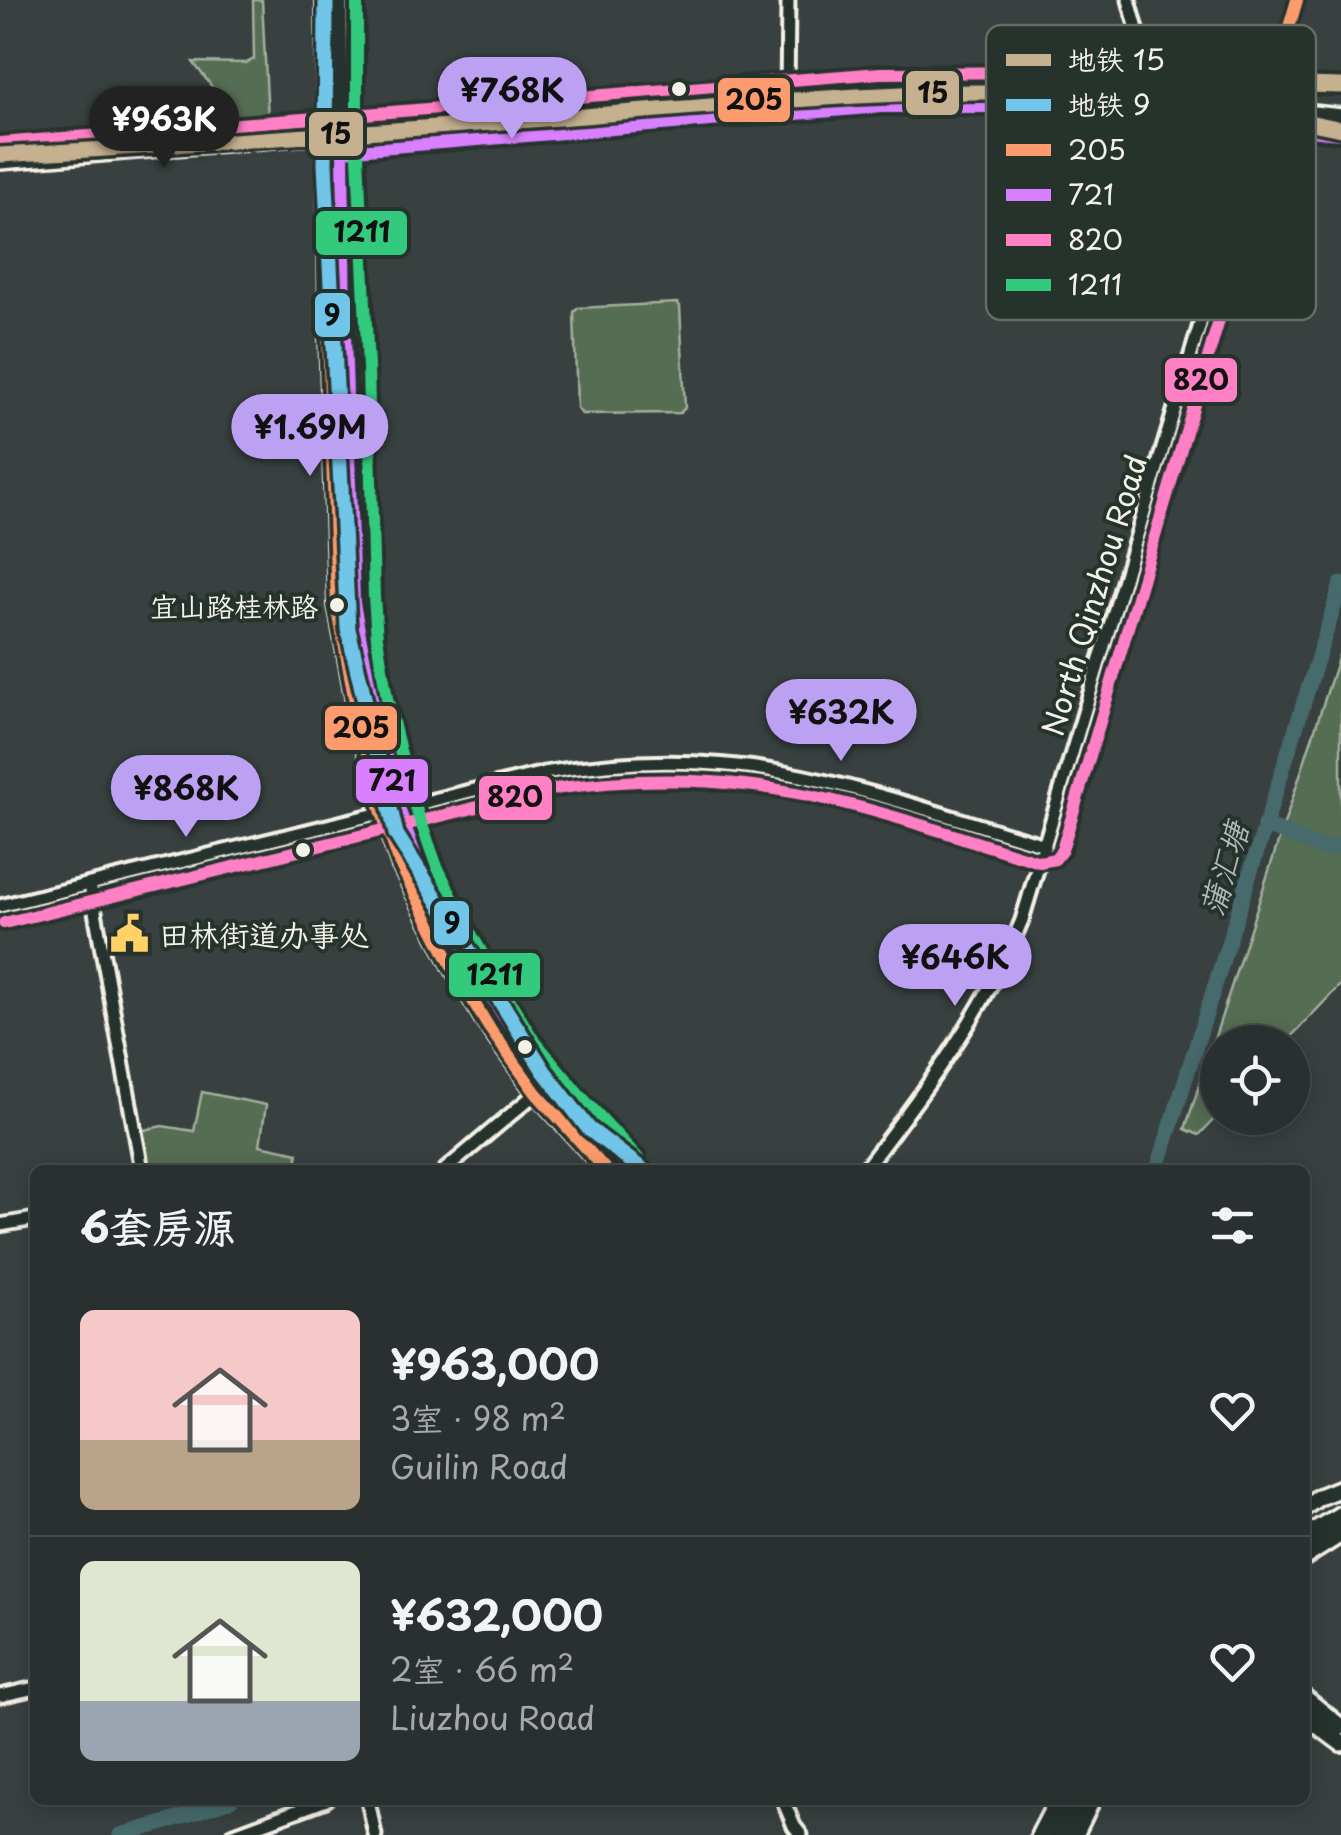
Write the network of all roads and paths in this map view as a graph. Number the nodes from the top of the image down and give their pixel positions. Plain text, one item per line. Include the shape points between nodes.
1 (326, 0) edge
2 (339, 0) edge
3 (788, 0) edge
4 (1129, 0) edge
5 (1297, 0) edge
6 (1136, 25) edge
7 (1290, 25) edge
8 (986, 89) edge
9 (787, 96) junction
10 (1316, 114) edge
11 (1341, 117) edge
12 (332, 135) junction
13 (0, 162) edge
14 (1202, 320) edge
15 (389, 810) junction
16 (1045, 845) junction
17 (90, 884) junction
18 (0, 906) edge
19 (536, 1093) junction
20 (141, 1165) edge
21 (451, 1165) edge
22 (601, 1165) edge
23 (620, 1165) edge
24 (868, 1165) edge
25 (30, 1220) edge
26 (0, 1225) edge
27 (1341, 1488) edge
28 (1310, 1504) edge
29 (1341, 1504) edge
30 (1341, 1516) edge
31 (1310, 1521) edge
32 (1341, 1534) edge
33 (1310, 1535) edge
34 (1310, 1555) edge
35 (30, 1689) edge
36 (0, 1696) edge
37 (1310, 1702) edge
38 (1310, 1720) edge
39 (1341, 1727) edge
40 (1341, 1743) edge
41 (313, 1805) edge
42 (369, 1805) edge
43 (784, 1805) edge
44 (1049, 1805) edge
45 (1056, 1805) edge
46 (1073, 1805) edge
47 (1090, 1805) edge
48 (232, 1835) edge
49 (374, 1835) edge
50 (801, 1835) edge
51 (1038, 1835) edge
52 (1058, 1835) edge
53 (1075, 1835) edge

1 - 12 main road
2 - 12 main road
3 - 9 street
4 - 6 street
5 - 7 street, North Qinzhou Road
8 - 9 main road
9 - 12 main road
10 - 11 main road
12 - 13 main road
12 - 15 main road via 350,349 360,640
14 - 16 street, North Qinzhou Road
15 - 16 street via 576,768 702,764 812,778
15 - 17 street
15 - 19 main road via 400,864 452,966
15 - 23 main road via 505,1028
16 - 24 street, North Qinzhou Road via 995,981 947,1060
17 - 18 street
17 - 20 street
19 - 21 street
19 - 22 main road
25 - 26 street
27 - 28 main road
29 - 31 highway
30 - 33 highway
32 - 34 main road
35 - 36 street
37 - 39 main road
38 - 40 main road
41 - 48 street
42 - 49 street
43 - 50 street
44 - 51 main road
45 - 51 highway
46 - 52 highway
47 - 53 main road

